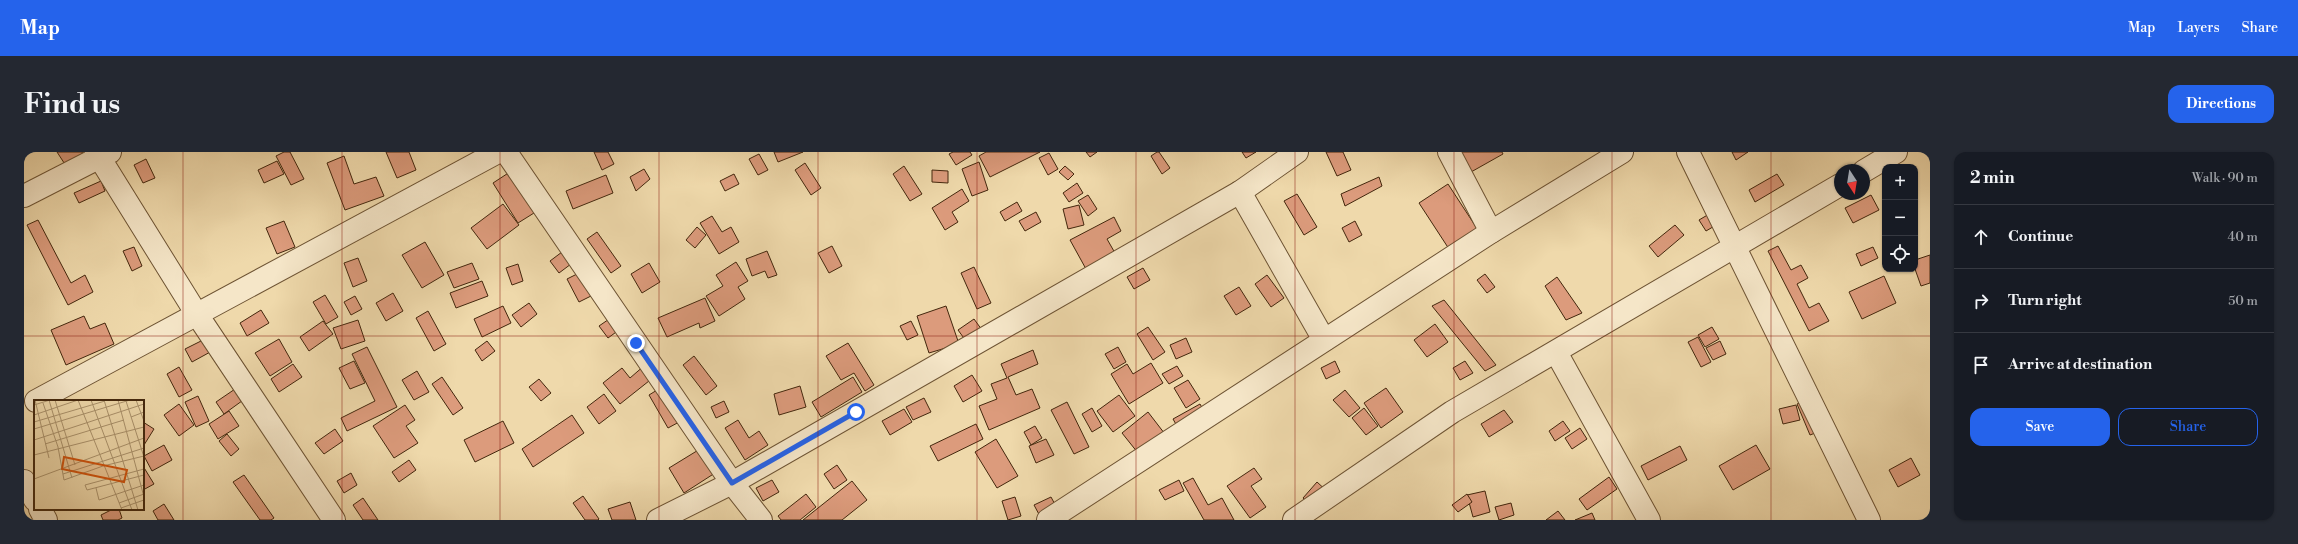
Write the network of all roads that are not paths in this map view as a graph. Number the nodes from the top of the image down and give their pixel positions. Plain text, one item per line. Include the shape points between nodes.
1 (498, 152) edge
2 (506, 152) edge
3 (1297, 152) edge
4 (1449, 152) edge
5 (1622, 152) edge
6 (1688, 152) edge
7 (1896, 152) edge
8 (102, 154) edge
9 (1870, 167) edge
10 (1834, 188) edge
11 (1240, 192) junction
12 (24, 196) edge
13 (1491, 232) junction
14 (1733, 247) junction
15 (196, 313) junction
16 (1324, 340) junction
17 (1556, 352) junction
18 (37, 400) edge
19 (34, 402) edge
20 (24, 407) edge
21 (24, 481) edge
22 (732, 483) junction
23 (34, 498) edge
24 (41, 510) edge
25 (46, 520) edge
26 (334, 520) edge
27 (658, 520) edge
28 (760, 520) edge
29 (1048, 520) edge
30 (1294, 520) edge
31 (1649, 520) edge
32 (1869, 520) edge

1 - 15 street
2 - 22 street
3 - 11 street
4 - 13 street
5 - 13 street
6 - 14 street
7 - 9 street
8 - 12 street
8 - 15 street
10 - 14 street
11 - 16 street
11 - 22 street
13 - 16 street
14 - 17 street
14 - 32 street
15 - 18 street
15 - 26 street
16 - 29 street
17 - 30 street via 1452,412
17 - 31 street
19 - 20 street
21 - 23 street
22 - 27 street
22 - 28 street
24 - 25 street

